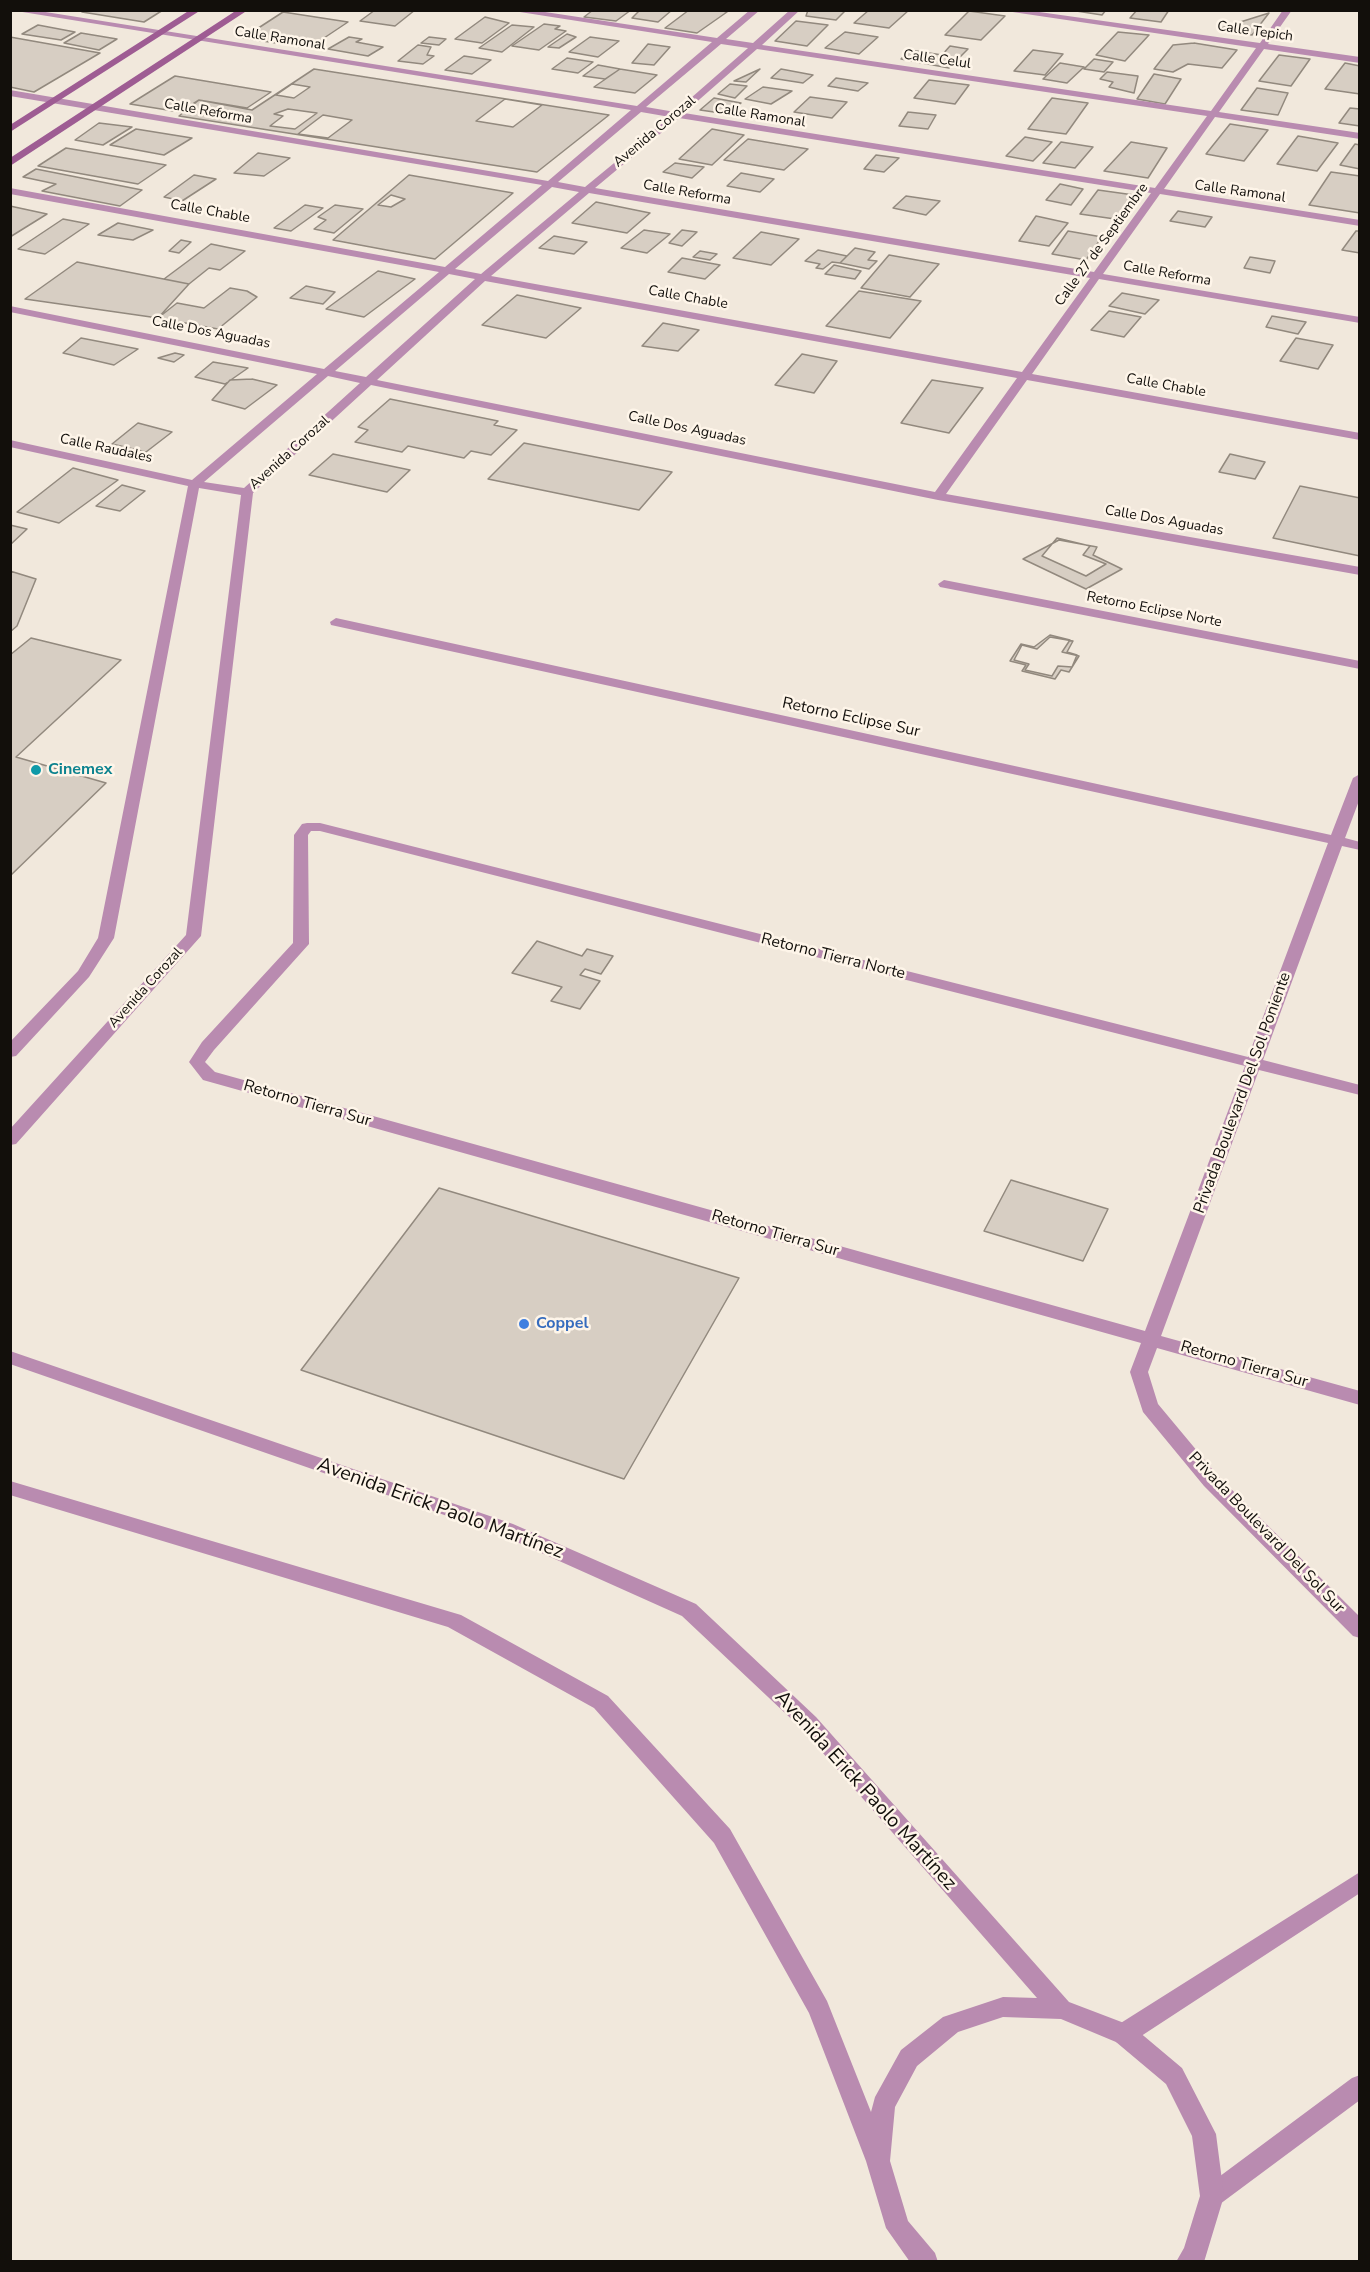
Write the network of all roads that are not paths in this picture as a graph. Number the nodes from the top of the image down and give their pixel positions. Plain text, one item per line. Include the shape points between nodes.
1 (14, 10) edge
2 (197, 10) edge
3 (244, 10) edge
4 (511, 10) edge
5 (756, 10) edge
6 (796, 10) edge
7 (1003, 10) edge
8 (1288, 10) edge
9 (162, 33) junction
10 (200, 40) junction
11 (718, 42) junction
12 (1262, 46) junction
13 (755, 47) junction
14 (1359, 60) edge
15 (10, 93) edge
16 (56, 100) junction
17 (96, 107) junction
18 (638, 111) junction
19 (1213, 114) junction
20 (676, 116) junction
21 (10, 129) edge
22 (1359, 136) edge
23 (10, 163) edge
24 (550, 184) junction
25 (585, 190) junction
26 (10, 191) edge
27 (1156, 193) junction
28 (1359, 223) edge
29 (445, 270) junction
30 (484, 276) junction
31 (1097, 276) junction
32 (10, 309) edge
33 (1359, 320) edge
34 (325, 371) junction
35 (1024, 375) junction
36 (371, 380) junction
37 (1359, 437) edge
38 (10, 443) edge
39 (194, 484) junction
40 (247, 492) junction
41 (938, 496) junction
42 (1359, 571) edge
43 (944, 584) dead end
44 (336, 622) dead end
45 (1359, 665) edge
46 (1359, 778) edge
47 (307, 827) joint
48 (1336, 841) junction
49 (1359, 846) edge
50 (10, 1052) edge
51 (1254, 1064) junction
52 (1359, 1090) edge
53 (10, 1140) edge
54 (1152, 1338) junction
55 (10, 1357) edge
56 (1359, 1398) edge
57 (1150, 1407) joint
58 (10, 1488) edge
59 (1359, 1630) edge
60 (1359, 1881) edge
61 (1061, 2009) junction
62 (1124, 2034) junction
63 (1359, 2086) edge
64 (878, 2160) junction
65 (1212, 2196) junction
66 (1194, 2259) edge
67 (927, 2262) edge

1 - 9 street, Calle Ramonal
2 - 9 main road
3 - 10 main road
4 - 11 street, Calle Celul
5 - 11 street, Avenida Corozal
6 - 13 street, Avenida Corozal
7 - 12 street, Calle Tepich
8 - 12 street, Calle 27 de Septiembre
9 - 10 street, Calle Ramonal
9 - 16 main road
10 - 17 main road
10 - 18 street, Calle Ramonal
11 - 13 street, Calle Celul
11 - 18 street, Avenida Corozal
12 - 14 street, Calle Tepich
12 - 19 street, Calle 27 de Septiembre
13 - 19 street, Calle Celul
13 - 20 street, Avenida Corozal
15 - 16 street, Calle Reforma
16 - 17 street, Calle Reforma
16 - 21 main road
17 - 23 main road
17 - 24 street, Calle Reforma
18 - 20 street, Calle Ramonal
18 - 24 street, Avenida Corozal
19 - 22 street, Calle Celul
19 - 27 street, Calle 27 de Septiembre
20 - 25 street, Avenida Corozal
20 - 27 street, Calle Ramonal
24 - 25 street, Calle Reforma
24 - 29 street, Avenida Corozal
25 - 30 street, Avenida Corozal
25 - 31 street, Calle Reforma
26 - 29 street, Calle Chable
27 - 28 street, Calle Ramonal
27 - 31 street, Calle 27 de Septiembre
29 - 30 street, Calle Chable
29 - 34 street, Avenida Corozal
30 - 35 street, Calle Chable
30 - 36 street, Avenida Corozal
31 - 33 street, Calle Reforma
31 - 35 street, Calle 27 de Septiembre
32 - 34 street, Calle Dos Aguadas
34 - 36 street, Calle Dos Aguadas
34 - 39 street, Avenida Corozal
35 - 37 street, Calle Chable
35 - 41 street, Calle 27 de Septiembre
36 - 40 street, Avenida Corozal
36 - 41 street, Calle Dos Aguadas
38 - 39 street, Calle Raudales
39 - 40 street, Calle Raudales
39 - 50 street via 106,938 84,974
40 - 53 street, Avenida Corozal via 193,936
41 - 42 street, Calle Dos Aguadas
43 - 45 street, Retorno Eclipse Norte
44 - 48 street, Retorno Eclipse Sur
46 - 48 street, Privada Boulevard Del Sol Poniente
47 - 51 street, Retorno Tierra Norte via 320,827
47 - 54 street, Retorno Tierra Sur via 301,835 301,944 208,1046 197,1062 208,1076
48 - 49 street, Retorno Eclipse Sur
48 - 51 street, Privada Boulevard Del Sol Poniente
51 - 52 street, Retorno Tierra Norte
51 - 54 street, Privada Boulevard Del Sol Poniente
54 - 56 street, Retorno Tierra Sur
54 - 57 street, Privada Boulevard Del Sol Poniente via 1139,1372
55 - 61 street, Avenida Erick Paolo Martínez via 506,1529 689,1610 809,1723
57 - 59 street, Privada Boulevard Del Sol Sur via 1211,1481
58 - 64 street via 454,1621 601,1702 722,1836 819,2008
60 - 62 street
61 - 62 street
61 - 64 street via 1003,2007 951,2024 909,2058 883,2105
62 - 65 street via 1173,2076 1204,2133
63 - 65 street
64 - 67 street via 898,2228
65 - 66 street

